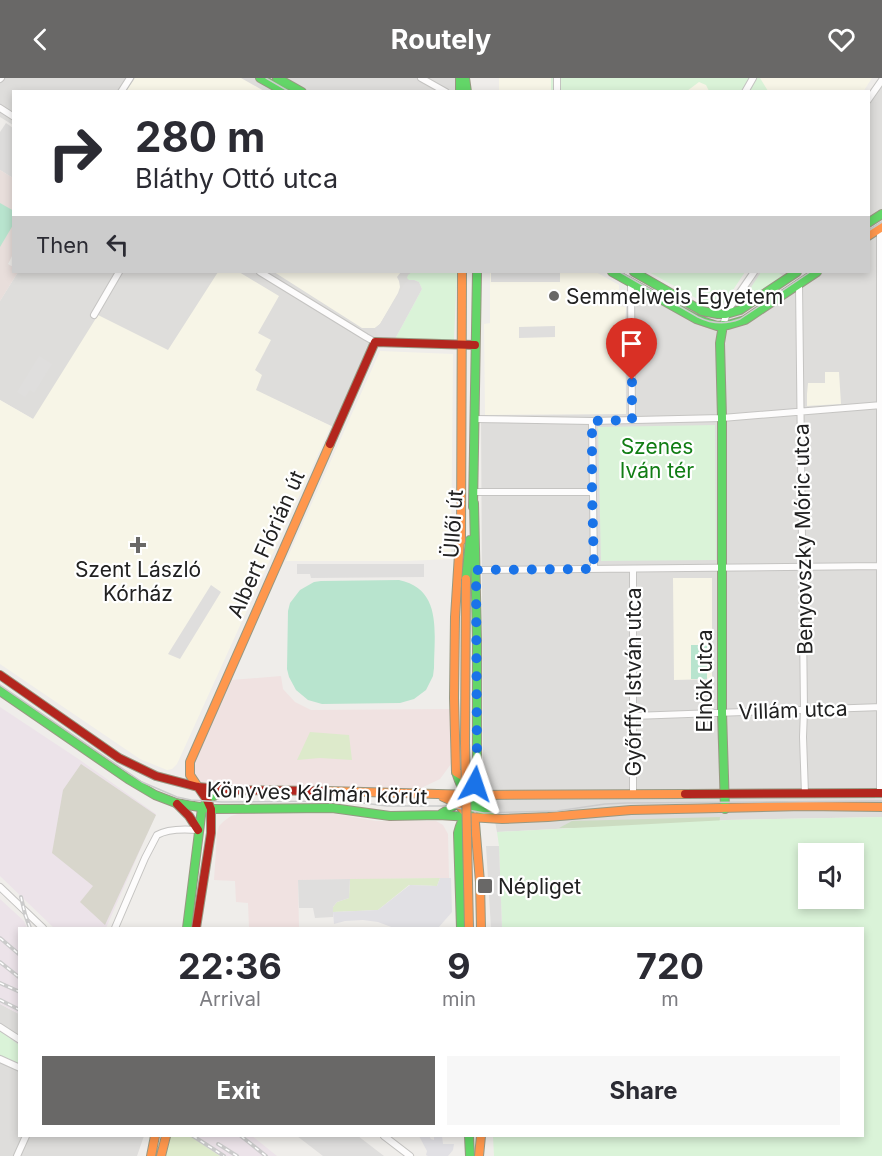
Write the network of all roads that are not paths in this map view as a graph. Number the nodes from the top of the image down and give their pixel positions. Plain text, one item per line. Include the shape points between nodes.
1 (260, 78) edge
2 (278, 78) edge
3 (421, 78) edge
4 (882, 80) edge
5 (281, 90) edge
6 (299, 90) edge
7 (442, 90) edge
8 (870, 97) edge
9 (875, 219) edge
10 (881, 227) edge
11 (118, 273) edge
12 (262, 273) edge
13 (462, 273) edge
14 (477, 273) edge
15 (614, 273) edge
16 (636, 273) edge
17 (753, 273) edge
18 (796, 273) edge
19 (816, 273) edge
20 (631, 283) junction
21 (799, 284) junction
22 (726, 314) junction
23 (94, 315) dead end
24 (723, 325) junction
25 (375, 342) junction
26 (462, 345) junction
27 (475, 345) junction
28 (881, 405) edge
29 (801, 411) junction
30 (722, 418) junction
31 (474, 419) junction
32 (632, 420) junction
33 (592, 421) junction
34 (474, 492) junction
35 (592, 492) junction
36 (474, 503) junction
37 (460, 538) junction
38 (881, 566) edge
39 (803, 567) junction
40 (722, 568) junction
41 (594, 569) junction
42 (633, 569) junction
43 (476, 570) junction
44 (466, 579) junction
45 (0, 675) edge
46 (0, 692) edge
47 (881, 707) edge
48 (804, 710) junction
49 (722, 712) junction
50 (633, 716) junction
51 (477, 718) junction
52 (454, 719) junction
53 (190, 762) junction
54 (456, 772) junction
55 (477, 773) junction
56 (171, 780) junction
57 (198, 787) junction
58 (229, 790) junction
59 (881, 793) edge
60 (435, 794) junction
61 (724, 794) junction
62 (805, 794) junction
63 (465, 795) junction
64 (492, 795) junction
65 (633, 795) junction
66 (176, 803) junction
67 (457, 803) junction
68 (206, 806) junction
69 (474, 806) junction
70 (882, 807) edge
71 (725, 808) junction
72 (231, 810) junction
73 (440, 815) junction
74 (466, 815) junction
75 (495, 819) junction
76 (198, 830) junction
77 (211, 833) junction
78 (458, 833) junction
79 (477, 843) junction
80 (459, 862) junction
81 (478, 862) junction
82 (460, 880) junction
83 (480, 882) junction
84 (0, 887) edge
85 (42, 927) edge
86 (115, 927) edge
87 (187, 927) edge
88 (196, 927) edge
89 (461, 927) edge
90 (469, 927) edge
91 (481, 927) edge
92 (0, 1027) edge
93 (18, 1039) edge
94 (0, 1059) edge
95 (18, 1067) edge
96 (26, 1137) edge
97 (155, 1137) edge
98 (166, 1137) edge
99 (385, 1137) edge
100 (474, 1137) edge
101 (474, 1155) edge
102 (17, 1156) edge
103 (151, 1156) edge
104 (161, 1156) edge
105 (410, 1156) edge

1 - 5 main road
2 - 6 main road
3 - 7 street
4 - 8 street
9 - 10 main road
10 - 28 street
11 - 23 street
12 - 25 street
13 - 26 main road, Üllői út
14 - 27 main road, Üllői út
15 - 20 main road
16 - 22 main road via 702,311
17 - 22 street
18 - 22 main road via 740,310
19 - 21 main road
20 - 24 main road via 696,319
20 - 32 street
21 - 24 main road via 745,320
21 - 29 street, Benyovszky Móric utca
22 - 24 street
24 - 30 main road
25 - 26 main road
25 - 53 main road, Albert Flórián út
26 - 27 main road
26 - 37 main road, Üllői út
27 - 31 main road, Üllői út
28 - 29 street
28 - 38 street
29 - 30 street
29 - 39 street, Benyovszky Móric utca
30 - 32 street
30 - 40 main road, Elnök utca
31 - 33 street
31 - 34 main road, Üllői út
32 - 33 street
33 - 35 street
34 - 35 street
34 - 36 main road, Üllői út
35 - 41 street
36 - 43 main road
36 - 44 main road, Üllői út
37 - 44 main road, Üllői út
37 - 52 main road via 454,617
38 - 39 street
38 - 47 street
39 - 40 street
39 - 48 street, Benyovszky Móric utca
40 - 42 street
40 - 49 main road, Elnök utca
41 - 42 street
41 - 43 street
42 - 50 street, Győrffy István utca
43 - 51 main road
44 - 90 main road, bridge
45 - 56 main road, Könyves Kálmán körút via 119,759
46 - 66 main road, Könyves Kálmán körút via 128,780
47 - 48 street, Villám utca
47 - 59 street
48 - 49 street, Villám utca
48 - 62 street, Benyovszky Móric utca
49 - 50 street, Villám utca
49 - 61 main road, Elnök utca
50 - 65 street, Győrffy István utca
51 - 52 main road via 470,712 460,712
51 - 55 main road
52 - 54 main road
53 - 56 main road, Albert Flórián út
53 - 57 main road via 189,777
54 - 55 main road via 467,777
54 - 60 main road via 450,785
54 - 63 main road
55 - 63 main road via 475,784
55 - 64 main road via 484,789
56 - 57 main road, Könyves Kálmán körút
57 - 58 main road, Könyves Kálmán körút
57 - 68 main road
58 - 60 main road, Könyves Kálmán körút
58 - 68 main road via 212,796
59 - 62 main road, Könyves Kálmán körút
60 - 63 main road, Könyves Kálmán körút
60 - 67 main road
61 - 62 main road, Könyves Kálmán körút
61 - 65 main road, Könyves Kálmán körút
61 - 71 main road, Elnök utca
63 - 64 main road, Könyves Kálmán körút
63 - 67 main road
63 - 69 main road
64 - 65 main road, Könyves Kálmán körút
64 - 69 main road
66 - 68 main road, Könyves Kálmán körút
66 - 76 main road
67 - 73 main road
67 - 74 main road
68 - 72 main road, Könyves Kálmán körút
68 - 76 main road
68 - 77 main road
69 - 74 main road
69 - 75 main road
70 - 71 main road, Könyves Kálmán körút
71 - 75 main road, Könyves Kálmán körút
72 - 73 main road, Könyves Kálmán körút via 332,808 390,816
72 - 77 main road
73 - 74 main road, Könyves Kálmán körút
73 - 78 main road
74 - 75 main road, Könyves Kálmán körút
74 - 78 main road via 459,823
74 - 79 main road via 475,823
75 - 79 main road via 483,828
76 - 86 street via 157,835
76 - 87 main road
77 - 88 main road
78 - 80 main road
79 - 81 main road
80 - 81 main road via 472,856
80 - 82 main road
81 - 83 main road
82 - 83 main road via 471,887
82 - 89 main road
83 - 91 main road
84 - 85 street
92 - 93 street
94 - 95 street
96 - 102 street
97 - 103 main road
98 - 104 main road
99 - 105 street
100 - 101 main road

